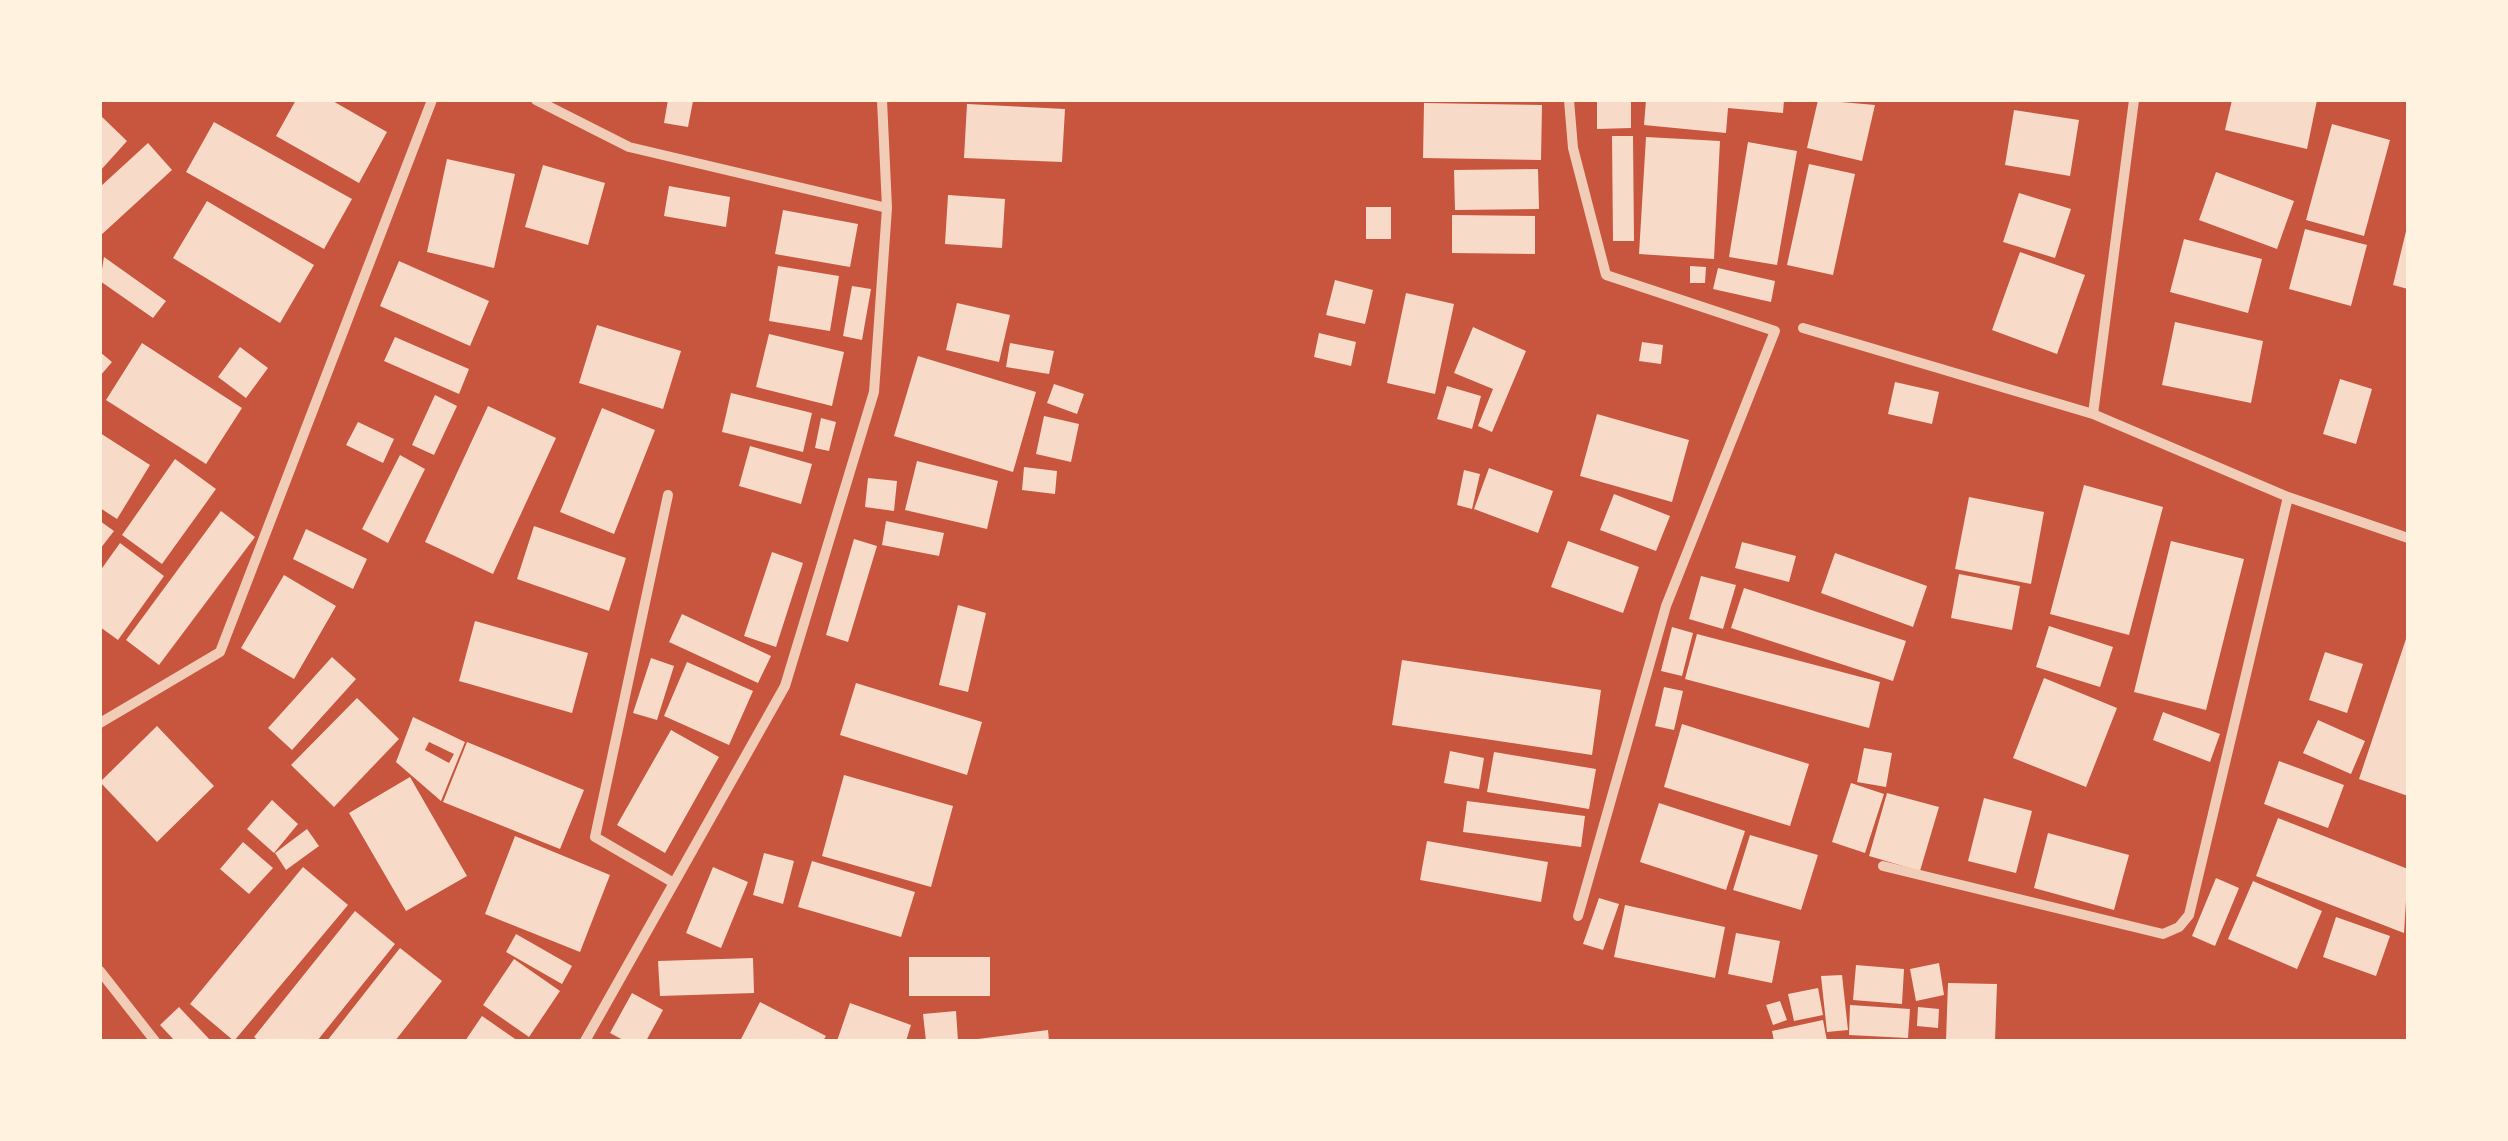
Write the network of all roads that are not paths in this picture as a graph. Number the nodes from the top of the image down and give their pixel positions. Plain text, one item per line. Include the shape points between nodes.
1 (432, 100) edge
2 (536, 100) edge
3 (882, 100) edge
4 (1569, 100) edge
5 (2134, 100) edge
6 (888, 208) junction
7 (1802, 328) dead end
8 (2093, 414) junction
9 (668, 495) dead end
10 (2288, 497) junction
11 (2408, 538) edge
12 (100, 724) edge
13 (1884, 866) dead end
14 (674, 883) junction
15 (1578, 916) dead end
16 (100, 972) edge
17 (156, 1041) edge
18 (585, 1041) edge

1 - 12 street via 220,652
2 - 6 street via 629,147
3 - 6 street
4 - 15 street via 1574,148 1606,275 1775,331 1666,606
5 - 8 street
6 - 14 street via 874,392 785,686
7 - 8 street
8 - 10 street
9 - 14 street via 596,838
10 - 11 street
10 - 13 street via 2189,915 2178,927 2163,934
14 - 18 street
16 - 17 street

